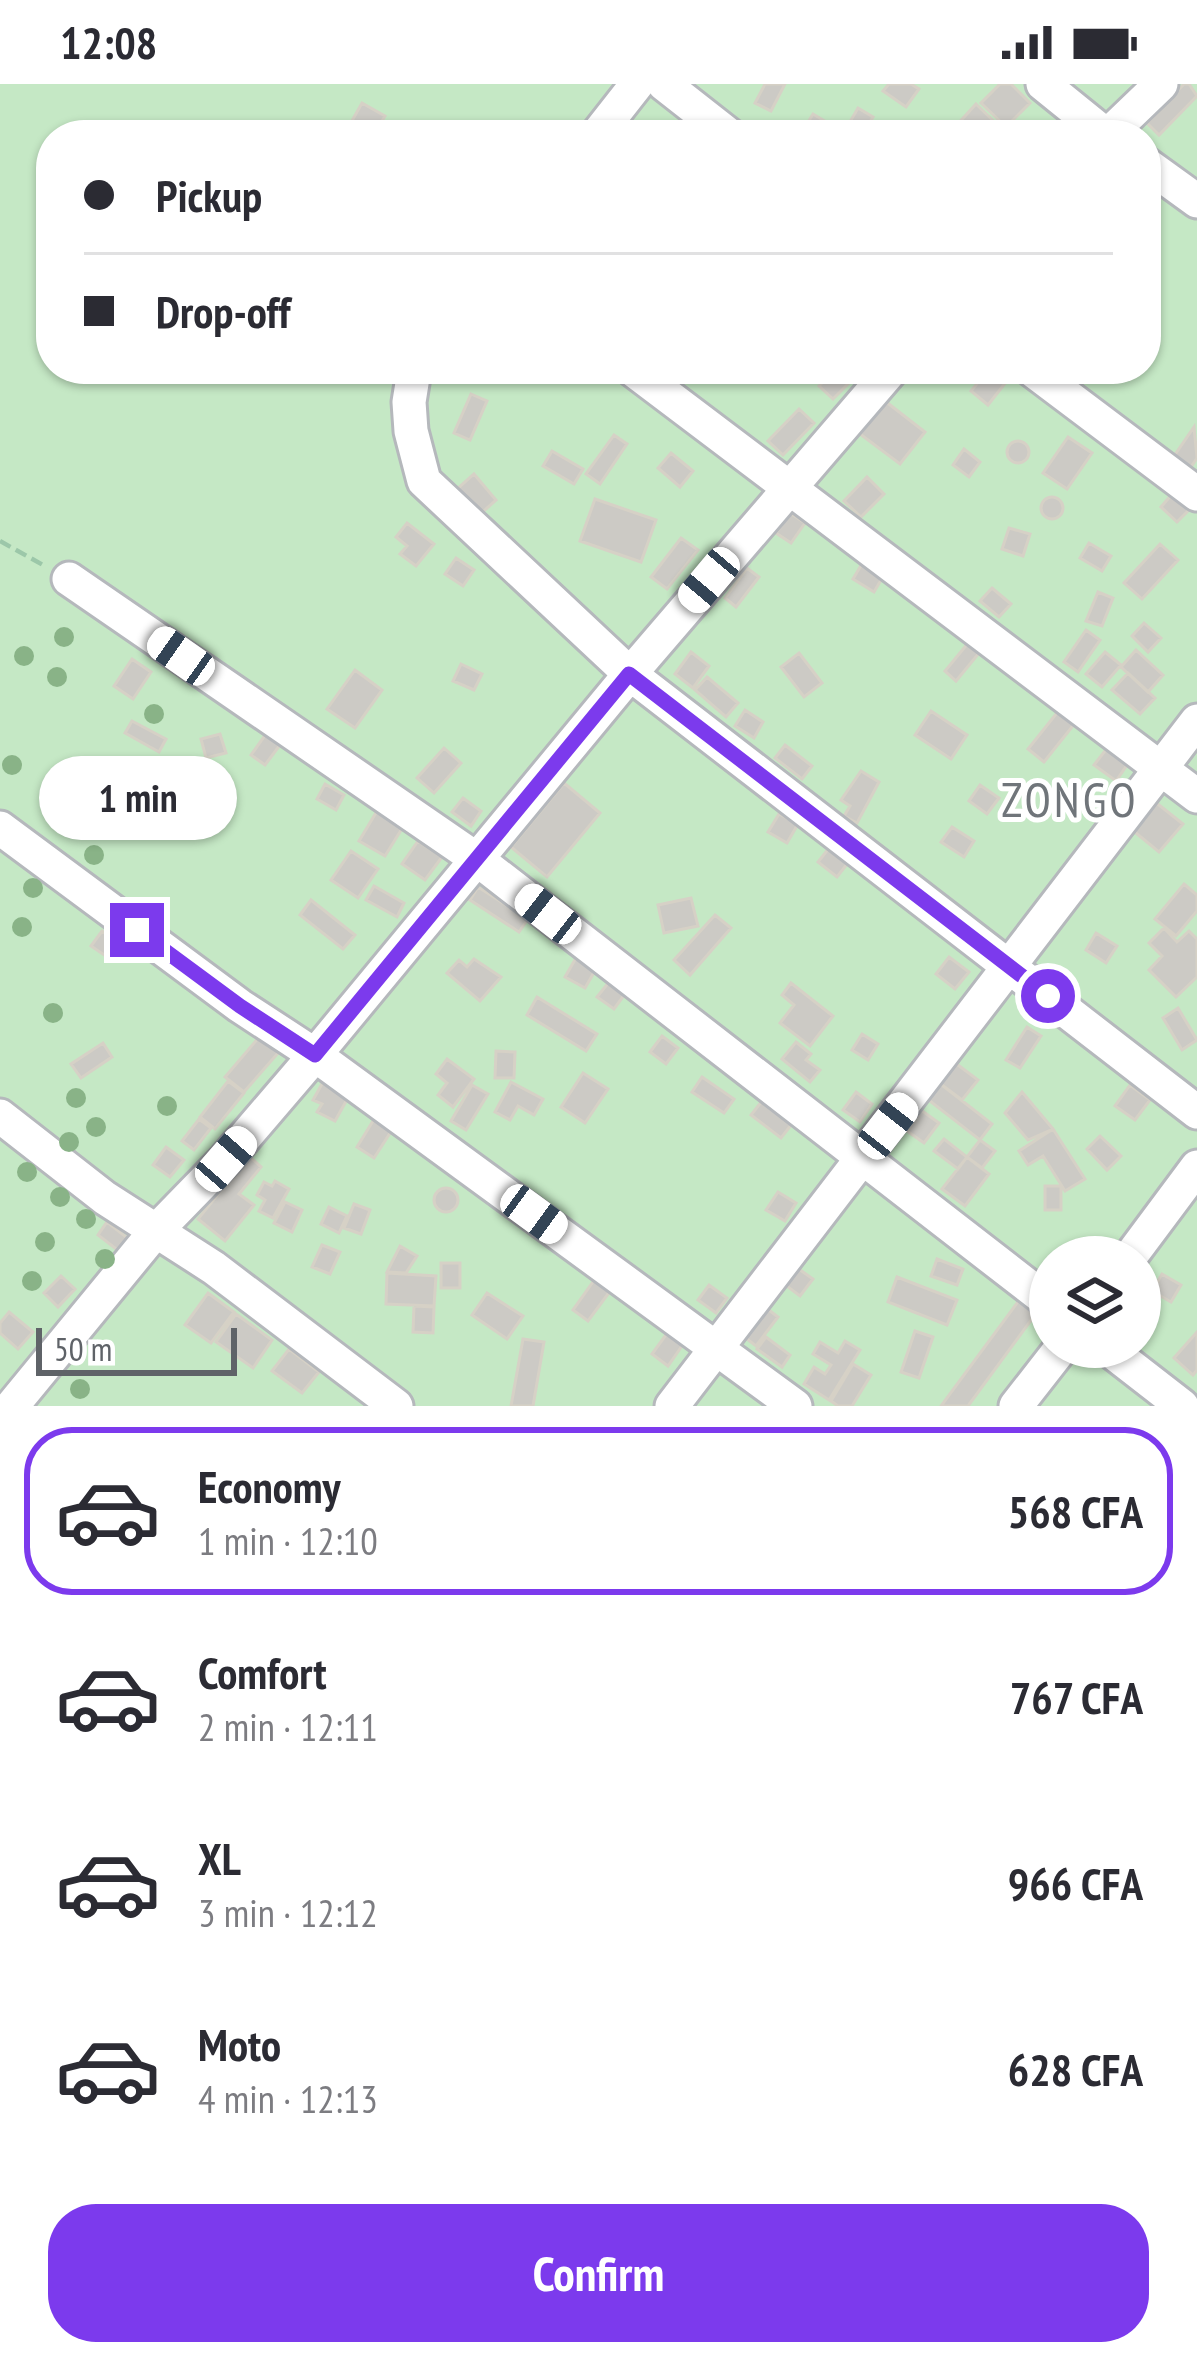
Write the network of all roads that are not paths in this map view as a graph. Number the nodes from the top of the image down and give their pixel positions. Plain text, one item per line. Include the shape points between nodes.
1 (637, 84) edge
2 (664, 84) edge
3 (1043, 84) edge
4 (1161, 84) edge
5 (608, 120) edge
6 (710, 120) edge
7 (1088, 120) edge
8 (1123, 120) edge
9 (1161, 175) edge
10 (1197, 201) edge
11 (413, 384) edge
12 (652, 384) edge
13 (879, 384) edge
14 (1051, 384) edge
15 (788, 487) junction
16 (1197, 494) edge
17 (69, 579) road end
18 (629, 674) junction
19 (1197, 722) edge
20 (1162, 769) junction
21 (1197, 796) edge
22 (0, 827) edge
23 (478, 860) junction
24 (1011, 967) junction
25 (315, 1055) junction
26 (1197, 1112) edge
27 (0, 1115) edge
28 (863, 1157) junction
29 (1197, 1167) edge
30 (154, 1233) junction
31 (1146, 1236) edge
32 (1029, 1287) edge
33 (717, 1346) junction
34 (1046, 1368) edge
35 (1133, 1368) edge
36 (12, 1406) edge
37 (396, 1406) edge
38 (672, 1406) edge
39 (795, 1406) edge
40 (1016, 1406) edge
41 (1182, 1406) edge

1 - 5 street
2 - 6 street
3 - 7 street
4 - 8 street
9 - 10 street
11 - 18 street via 411,431 424,482
12 - 15 street
13 - 15 street
14 - 16 street
15 - 18 street
15 - 20 street
17 - 23 street
18 - 23 street
18 - 24 street
19 - 20 street
20 - 21 street
20 - 24 street
22 - 25 street
23 - 25 street
23 - 28 street
24 - 26 street
24 - 28 street
25 - 30 street
25 - 33 street
27 - 30 street
28 - 32 street
28 - 33 street
29 - 31 street
30 - 36 street
30 - 37 street via 214,1268
33 - 38 street
33 - 39 street
34 - 40 street
35 - 41 street

